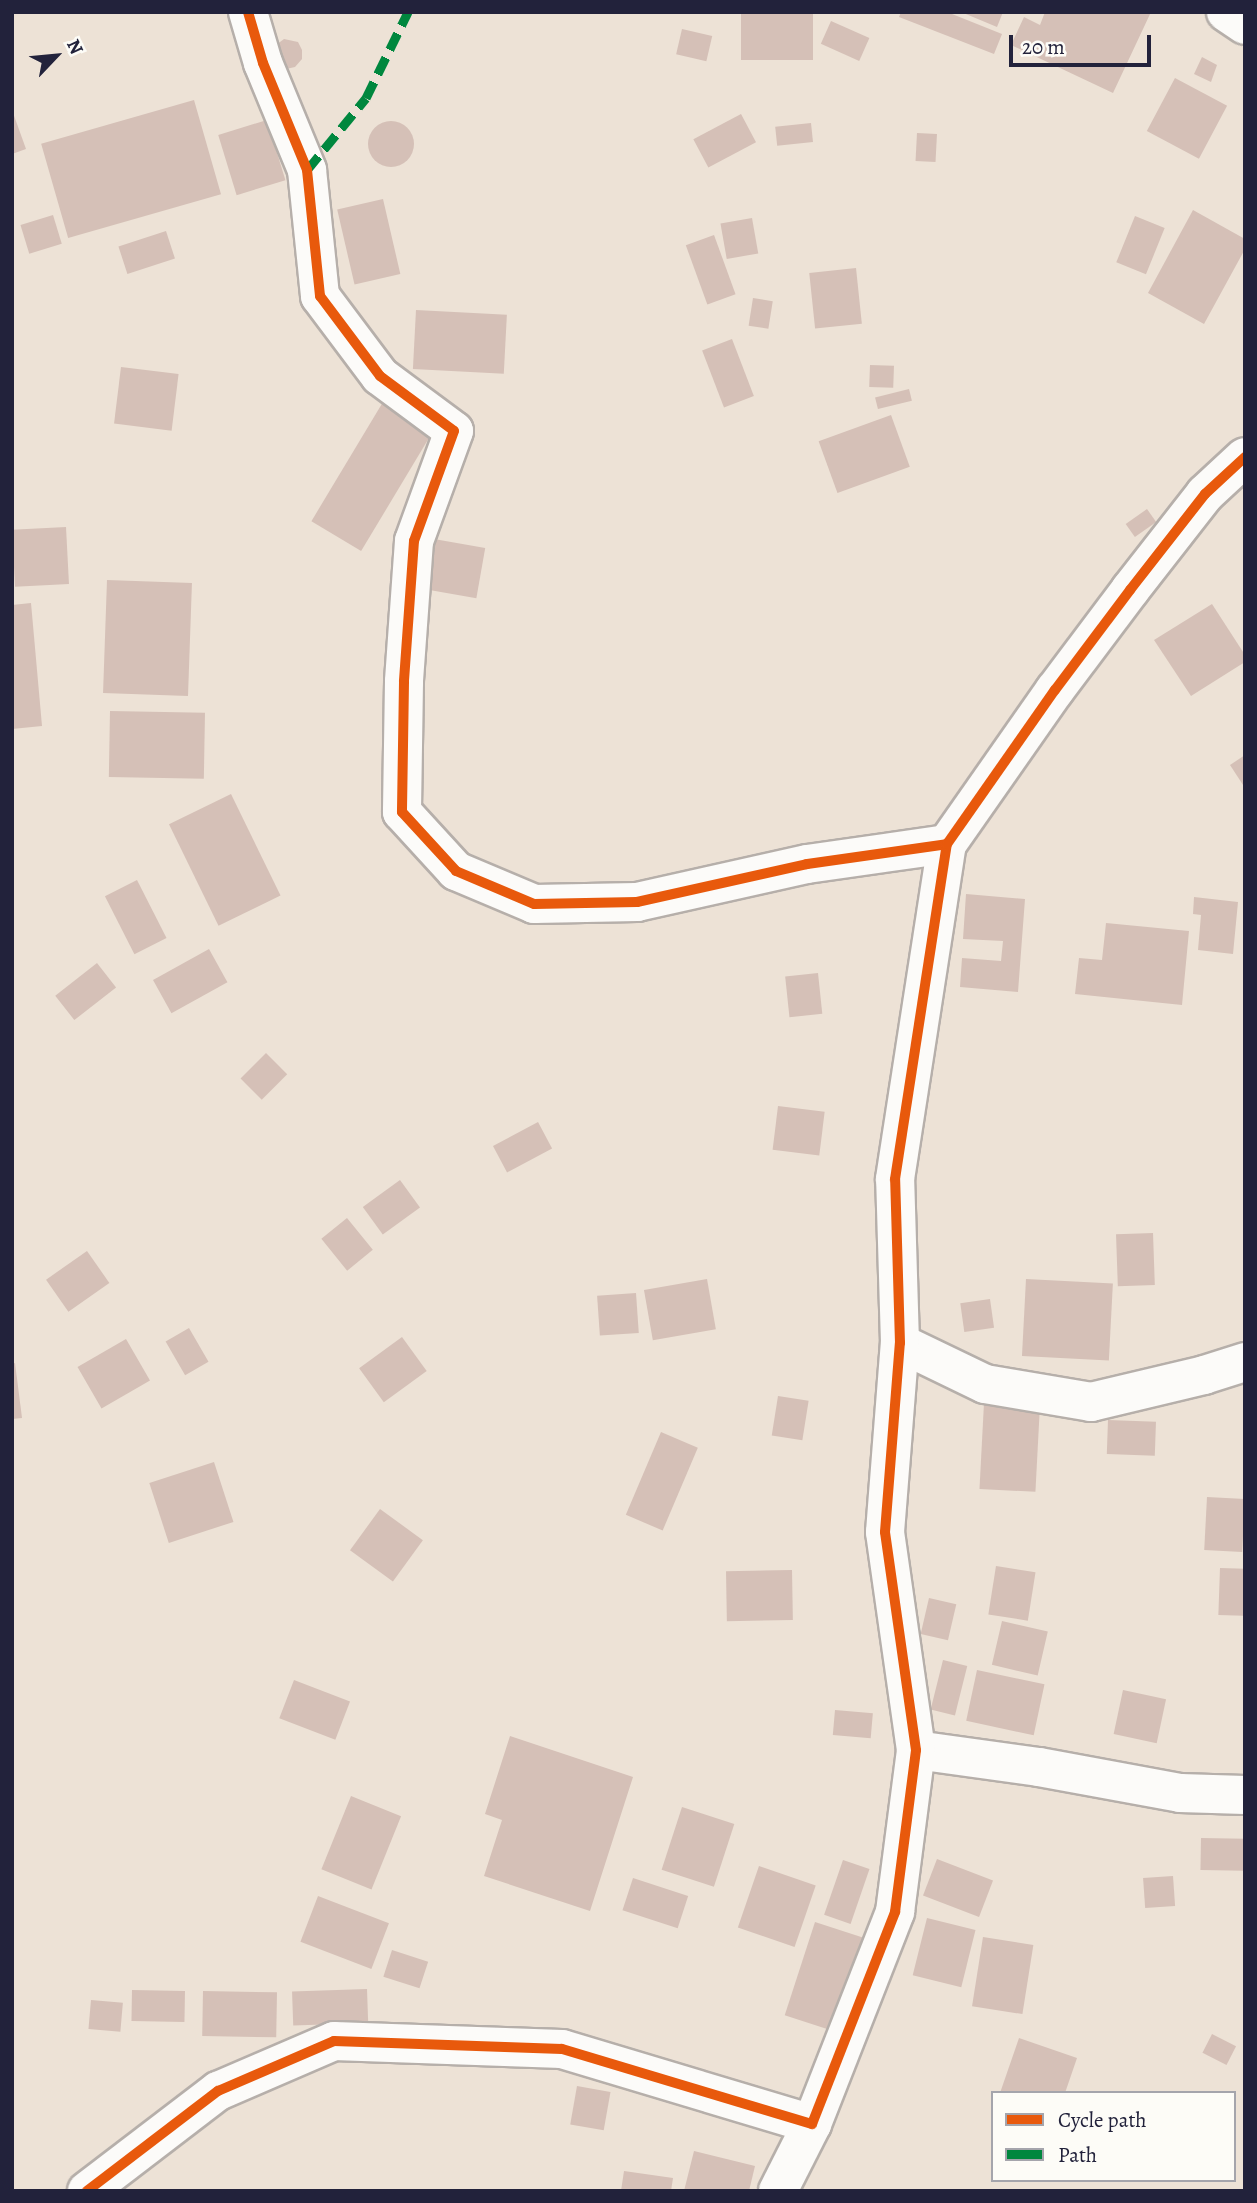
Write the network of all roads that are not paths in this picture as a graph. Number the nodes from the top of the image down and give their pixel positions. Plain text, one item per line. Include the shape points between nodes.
1 (248, 12) edge
2 (1226, 12) edge
3 (1245, 25) edge
4 (1245, 457) edge
5 (947, 844) junction
6 (900, 1343) junction
7 (1245, 1362) edge
8 (916, 1750) junction
9 (1245, 1795) edge
10 (812, 2124) junction
11 (87, 2191) edge
12 (778, 2191) edge

1 - 5 street via 263,63 307,170 320,296 380,376 454,431 414,541 404,682 402,812 456,871 534,904 637,902 807,864
2 - 3 street
4 - 5 street via 1205,494 1130,590
5 - 6 street via 895,1179
6 - 7 street via 985,1384 1091,1402
6 - 8 street via 885,1532
8 - 9 street via 1180,1793
8 - 10 street via 895,1912
10 - 11 street via 562,2049 334,2041 218,2091
10 - 12 street

